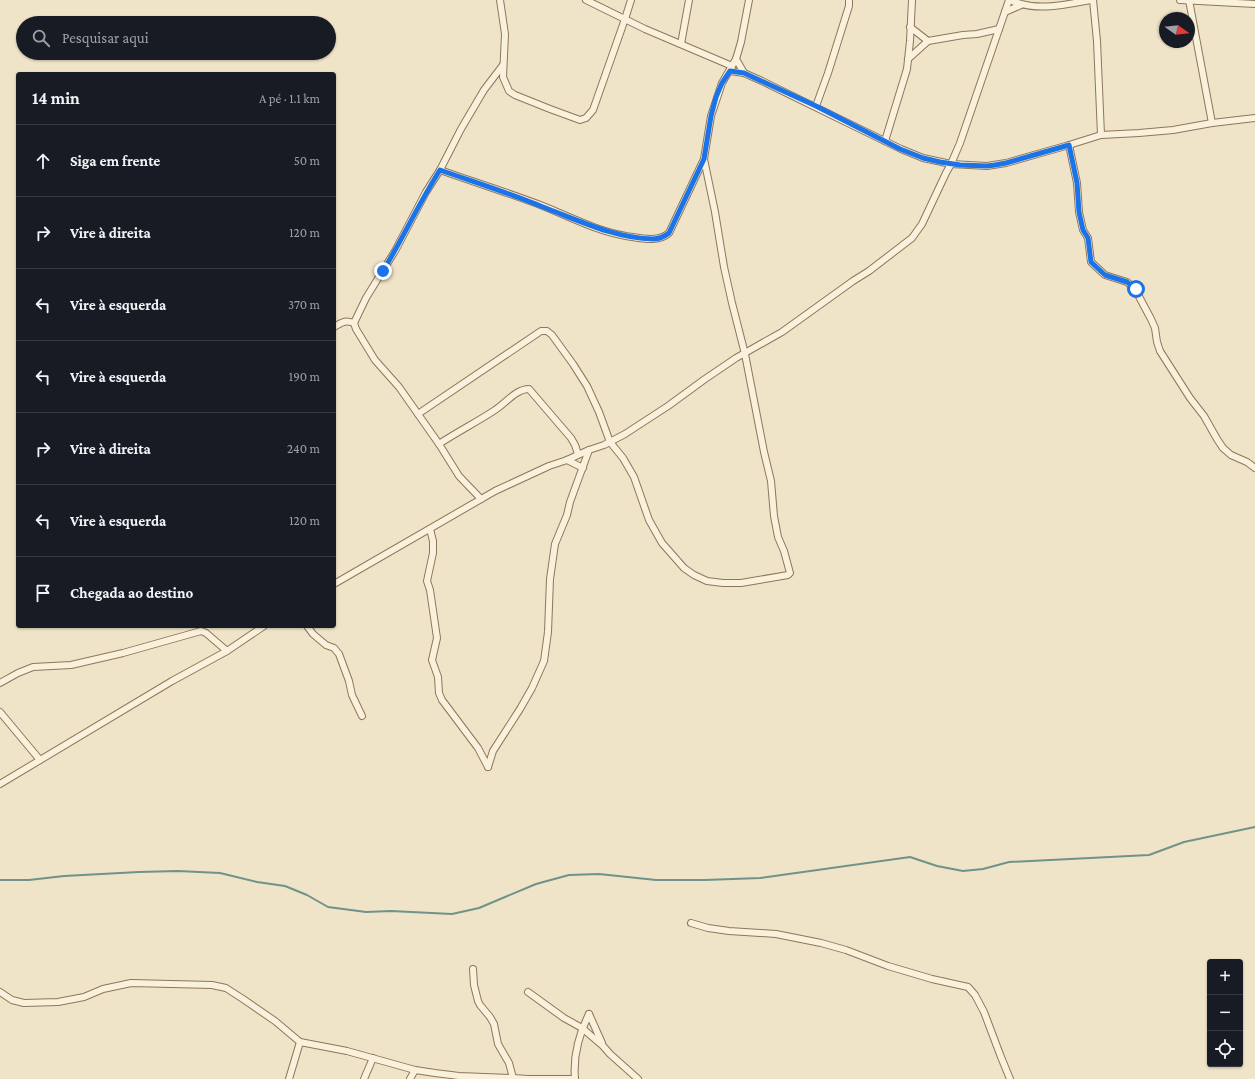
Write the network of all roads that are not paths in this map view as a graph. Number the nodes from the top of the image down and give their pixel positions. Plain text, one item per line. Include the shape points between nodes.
1 (500, 0) edge
2 (586, 0) edge
3 (631, 0) edge
4 (689, 0) edge
5 (748, 0) edge
6 (849, 0) edge
7 (912, 0) edge
8 (1010, 0) edge
9 (1092, 0) edge
10 (1180, 0) edge
11 (1189, 0) edge
12 (1255, 4) edge
13 (1021, 5) junction
14 (1005, 12) junction
15 (625, 19) junction
16 (910, 27) junction
17 (999, 29) junction
18 (928, 41) junction
19 (681, 44) junction
20 (736, 59) junction
21 (908, 59) junction
22 (503, 65) junction
23 (731, 68) junction
24 (744, 73) junction
25 (816, 106) junction
26 (1255, 118) edge
27 (1212, 123) junction
28 (1101, 135) junction
29 (885, 141) junction
30 (1069, 145) junction
31 (704, 159) junction
32 (951, 164) junction
33 (440, 170) junction
34 (354, 323) junction
35 (336, 326) edge
36 (746, 354) junction
37 (418, 414) junction
38 (610, 442) junction
39 (439, 444) junction
40 (589, 450) junction
41 (578, 454) junction
42 (567, 460) junction
43 (583, 468) junction
44 (1255, 468) edge
45 (481, 499) junction
46 (430, 529) junction
47 (336, 583) edge
48 (261, 628) edge
49 (308, 628) edge
50 (227, 650) junction
51 (0, 683) edge
52 (0, 712) edge
53 (362, 716) dead end
54 (40, 760) junction
55 (0, 784) edge
56 (691, 923) dead end
57 (473, 969) dead end
58 (0, 992) edge
59 (528, 992) dead end
60 (582, 1028) junction
61 (300, 1042) junction
62 (603, 1046) junction
63 (373, 1058) junction
64 (415, 1070) junction
65 (458, 1077) edge
66 (513, 1078) edge
67 (289, 1079) edge
68 (364, 1079) edge
69 (410, 1079) edge
70 (528, 1079) edge
71 (575, 1079) edge
72 (638, 1079) edge
73 (1010, 1079) edge

1 - 22 street via 506,34
2 - 15 street
3 - 15 street
4 - 19 street
5 - 20 street
6 - 25 street
7 - 16 street
8 - 13 street
8 - 14 street
9 - 13 street via 1055,7
9 - 28 street via 1097,41
10 - 11 street
11 - 12 street
11 - 27 street
13 - 14 street
14 - 17 street
15 - 19 street
15 - 22 street via 593,110 586,118 580,120 515,95 509,91 503,77
16 - 18 street
16 - 21 street
17 - 18 street
17 - 32 street
18 - 21 street
19 - 23 street
20 - 23 street
20 - 24 street
21 - 29 street
22 - 33 street via 484,90
23 - 24 street
23 - 31 street via 714,104
24 - 25 street
25 - 29 street
26 - 27 street
27 - 28 street via 1173,130
28 - 30 street
29 - 32 street via 923,158
30 - 32 street via 995,165
30 - 44 street via 1077,183 1079,212 1083,230 1088,238 1091,262 1105,275 1127,282 1136,289 1151,319 1160,351 1217,439 1231,455
31 - 33 street via 669,233 664,238 653,239 606,231
31 - 36 street via 732,303
32 - 36 street via 922,224 912,238 782,332
33 - 34 street
34 - 35 street via 347,321
34 - 37 street via 375,360
36 - 38 street via 736,358 668,406
36 - 38 street via 771,481 778,537 790,570 788,575 741,583 723,583 707,581 684,568 662,543 649,520 629,467
37 - 38 street via 541,331 547,331 587,386
37 - 39 street
38 - 40 street
39 - 41 street via 496,410 516,393 529,388 571,438
39 - 45 street via 459,476
40 - 41 street
40 - 43 street
41 - 42 street
42 - 43 street
42 - 45 street via 526,476
43 - 46 street via 554,544 544,661 532,688 493,751 488,767 478,748 439,693 438,676 432,660 437,638 427,581 432,553
45 - 46 street
46 - 47 street
48 - 50 street
49 - 53 street via 339,654
50 - 51 street via 200,631 71,665 34,667
50 - 54 street
52 - 54 street
54 - 55 street
56 - 73 street via 708,928 776,934 821,943 888,966 968,987 976,995 984,1012
57 - 66 street via 478,1001 494,1024 498,1044 509,1063
58 - 61 street via 12,1000 24,1003 84,997 103,989 130,983 212,985 226,988 243,999
59 - 60 street
60 - 62 street
60 - 62 street via 589,1014
60 - 71 street via 574,1069
61 - 63 street
61 - 67 street
62 - 72 street
63 - 64 street
63 - 68 street
64 - 65 street
64 - 69 street
65 - 66 street
66 - 70 street
70 - 71 street

